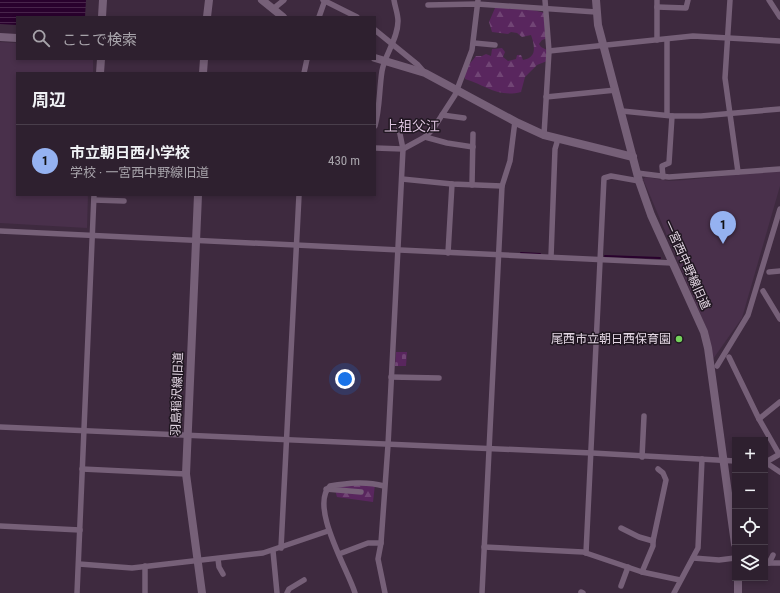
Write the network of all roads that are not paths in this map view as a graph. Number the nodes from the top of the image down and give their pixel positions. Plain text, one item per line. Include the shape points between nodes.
1 (103, 0) edge
2 (209, 0) edge
3 (262, 0) edge
4 (284, 0) edge
5 (324, 0) edge
6 (394, 0) edge
7 (545, 0) edge
8 (596, 0) edge
9 (657, 0) edge
10 (688, 0) edge
11 (730, 0) edge
12 (769, 0) edge
13 (477, 2) edge
14 (428, 5) dead end
15 (657, 8) junction
16 (273, 9) junction
17 (545, 9) junction
18 (596, 12) junction
19 (102, 16) edge
20 (207, 16) edge
21 (282, 16) edge
22 (319, 16) edge
23 (355, 16) edge
24 (780, 17) edge
25 (376, 31) edge
26 (0, 37) edge
27 (16, 38) edge
28 (728, 38) junction
29 (657, 40) junction
30 (667, 40) junction
31 (780, 41) edge
32 (474, 43) junction
33 (392, 44) junction
34 (495, 45) dead end
35 (604, 45) junction
36 (549, 51) junction
37 (376, 58) edge
38 (101, 60) edge
39 (204, 60) edge
40 (307, 60) edge
41 (384, 61) junction
42 (100, 72) edge
43 (203, 72) edge
44 (304, 72) edge
45 (425, 73) junction
46 (616, 90) junction
47 (456, 91) junction
48 (546, 97) junction
49 (780, 109) edge
50 (622, 111) junction
51 (442, 115) junction
52 (731, 115) junction
53 (670, 116) junction
54 (464, 118) dead end
55 (376, 119) edge
56 (515, 121) junction
57 (399, 129) dead end
58 (473, 134) dead end
59 (544, 135) junction
60 (425, 137) junction
61 (558, 139) junction
62 (473, 147) junction
63 (376, 148) edge
64 (403, 149) junction
65 (633, 157) junction
66 (780, 168) edge
67 (738, 172) junction
68 (663, 176) junction
69 (638, 177) junction
70 (402, 179) junction
71 (452, 184) junction
72 (472, 185) junction
73 (502, 186) junction
74 (198, 196) edge
75 (299, 196) edge
76 (94, 198) edge
77 (124, 202) dead end
78 (780, 209) edge
79 (0, 231) edge
80 (92, 236) junction
81 (195, 241) junction
82 (296, 246) junction
83 (397, 250) junction
84 (448, 253) junction
85 (498, 256) junction
86 (551, 257) junction
87 (601, 260) junction
88 (672, 263) junction
89 (780, 271) edge
90 (769, 272) dead end
91 (763, 291) dead end
92 (780, 319) edge
93 (729, 357) dead end
94 (717, 366) dead end
95 (391, 377) junction
96 (439, 378) dead end
97 (780, 402) edge
98 (644, 416) dead end
99 (759, 419) junction
100 (0, 427) edge
101 (84, 431) junction
102 (187, 435) junction
103 (287, 440) junction
104 (388, 445) junction
105 (489, 448) junction
106 (592, 453) junction
107 (780, 454) edge
108 (642, 457) junction
109 (702, 459) junction
110 (723, 461) junction
111 (732, 461) edge
112 (768, 461) edge
113 (768, 463) edge
114 (82, 469) junction
115 (658, 469) dead end
116 (780, 472) edge
117 (186, 474) junction
118 (384, 486) junction
119 (326, 489) junction
120 (361, 492) dead end
121 (732, 523) edge
122 (0, 526) edge
123 (621, 528) dead end
124 (80, 530) junction
125 (328, 531) junction
126 (652, 541) junction
127 (381, 543) junction
128 (484, 547) junction
129 (281, 548) junction
130 (273, 551) junction
131 (586, 553) junction
132 (339, 554) junction
133 (773, 555) dead end
134 (694, 558) junction
135 (732, 558) edge
136 (218, 559) junction
137 (198, 561) junction
138 (768, 562) edge
139 (768, 563) edge
140 (780, 563) edge
141 (78, 564) junction
142 (145, 566) junction
143 (628, 567) junction
144 (642, 572) junction
145 (223, 574) dead end
146 (304, 580) dead end
147 (680, 580) junction
148 (738, 581) edge
149 (621, 586) dead end
150 (77, 593) edge
151 (146, 593) edge
152 (202, 593) edge
153 (277, 593) edge
154 (287, 593) edge
155 (355, 593) edge
156 (385, 593) edge
157 (482, 593) edge
158 (674, 593) edge
159 (738, 593) edge

1 - 19 street
2 - 20 street
3 - 16 street
4 - 16 street
5 - 22 street
5 - 23 street
6 - 33 street via 398,22
7 - 17 street
8 - 18 street, 一宮西中野線旧道
9 - 15 street
10 - 15 street via 686,8
11 - 28 street
12 - 24 street
13 - 14 street
13 - 17 street
13 - 32 street
15 - 29 street
16 - 21 street
17 - 18 street
17 - 36 street
18 - 35 street, 一宮西中野線旧道
25 - 33 street
26 - 27 street
28 - 30 street via 693,36
28 - 31 street
28 - 52 street via 725,78
29 - 30 street
29 - 35 street
30 - 53 street
32 - 34 street
32 - 47 street
33 - 41 street
33 - 45 street
35 - 36 street
35 - 46 street, 一宮西中野線旧道
36 - 48 street
37 - 41 street
38 - 42 street
39 - 43 street
40 - 44 street
41 - 45 street
41 - 55 street
45 - 47 street
46 - 48 street
46 - 50 street, 一宮西中野線旧道
47 - 51 street
47 - 56 street
48 - 59 street
49 - 52 street
50 - 53 street
50 - 65 street, 一宮西中野線旧道
51 - 54 street
51 - 60 street via 434,129
52 - 53 street
52 - 67 street
53 - 68 street via 669,163 662,166
56 - 59 street
56 - 73 street via 510,161
57 - 64 street
58 - 62 street
59 - 61 street
60 - 62 street
60 - 64 street
61 - 65 street
61 - 86 street via 555,150
62 - 72 street
63 - 64 street
64 - 70 street
65 - 69 street, 一宮西中野線旧道
66 - 67 street
67 - 68 street via 687,177
68 - 69 street
69 - 87 street via 604,178
69 - 88 street, 一宮西中野線旧道
70 - 71 street
70 - 83 street
71 - 72 street
71 - 84 street
72 - 73 street
73 - 85 street
74 - 81 street, 羽島稲沢線旧道
75 - 82 street
76 - 77 street
76 - 80 street
78 - 94 street via 748,315
79 - 80 street
80 - 81 street
80 - 101 street
81 - 82 street
81 - 102 street, 羽島稲沢線旧道
82 - 83 street
82 - 103 street
83 - 84 street
83 - 95 street
84 - 85 street
85 - 86 street
85 - 105 street
86 - 87 street
87 - 88 street
87 - 106 street
88 - 110 street, 一宮西中野線旧道 via 706,340
89 - 90 street
91 - 92 street
93 - 99 street
95 - 96 street
95 - 104 street
97 - 99 street
98 - 108 street
99 - 107 street
100 - 101 street
101 - 102 street
101 - 114 street
102 - 103 street
102 - 117 street, 羽島稲沢線旧道
103 - 104 street
103 - 129 street
104 - 105 street
104 - 118 street
105 - 106 street
105 - 128 street
106 - 108 street
106 - 131 street
107 - 112 street
108 - 109 street
109 - 110 street
109 - 134 street via 698,548
110 - 111 street
110 - 121 street, 一宮西中野線旧道
113 - 116 street
114 - 117 street
114 - 124 street
115 - 126 street via 666,480
117 - 137 street, 羽島稲沢線旧道
118 - 119 street via 362,483 330,486
118 - 127 street
119 - 120 street
119 - 125 street
122 - 124 street
123 - 126 street
124 - 141 street
125 - 129 street
125 - 132 street
126 - 144 street via 653,546
127 - 132 street via 368,543
127 - 156 street via 378,559
128 - 131 street
128 - 157 street
129 - 130 street
130 - 136 street
130 - 153 street
131 - 143 street
132 - 155 street
133 - 138 street
134 - 135 street
134 - 147 street
136 - 137 street
136 - 145 street
137 - 142 street
137 - 152 street, 羽島稲沢線旧道
139 - 140 street
141 - 142 street via 132,568
141 - 150 street
142 - 151 street
143 - 144 street
143 - 149 street
144 - 147 street
146 - 154 street
147 - 158 street
148 - 159 street

